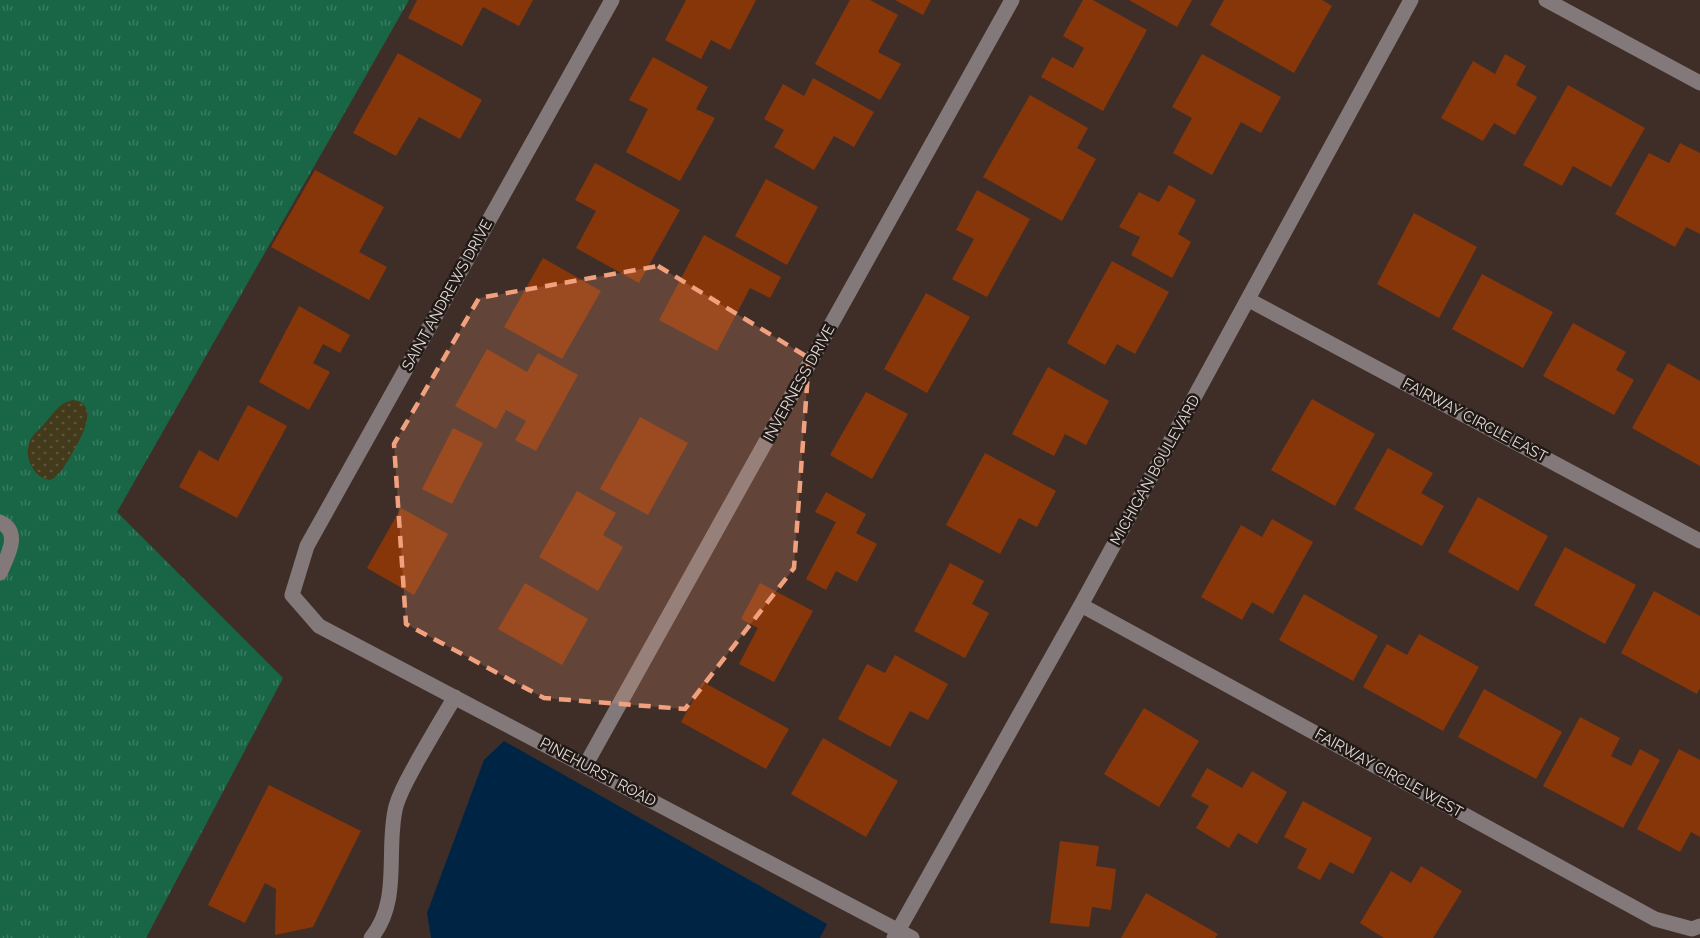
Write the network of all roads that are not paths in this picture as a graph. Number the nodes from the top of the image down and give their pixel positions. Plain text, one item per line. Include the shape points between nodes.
1 (612, 0) edge
2 (1012, 0) edge
3 (1411, 0) edge
4 (1546, 0) edge
5 (1700, 82) edge
6 (1249, 300) junction
7 (0, 522) edge
8 (1700, 541) edge
9 (0, 573) edge
10 (292, 595) joint
11 (1081, 605) junction
12 (455, 697) junction
13 (585, 766) junction
14 (1700, 926) edge
15 (902, 935) edge
16 (371, 938) edge

1 - 10 street, SAINT ANDREWS DRIVE via 307,546
2 - 13 street, INVERNESS DRIVE
3 - 6 street, MICHIGAN BOULEVARD
4 - 5 street
6 - 8 street, FAIRWAY CIRCLE EAST
6 - 11 street, MICHIGAN BOULEVARD
7 - 9 street via 12,537
10 - 12 street, PINEHURST ROAD via 319,626
11 - 14 street, FAIRWAY CIRCLE WEST via 1655,919 1692,929
11 - 15 street, MICHIGAN BOULEVARD
12 - 13 street, PINEHURST ROAD
12 - 16 street via 397,803 391,831 386,913
13 - 15 street, PINEHURST ROAD

